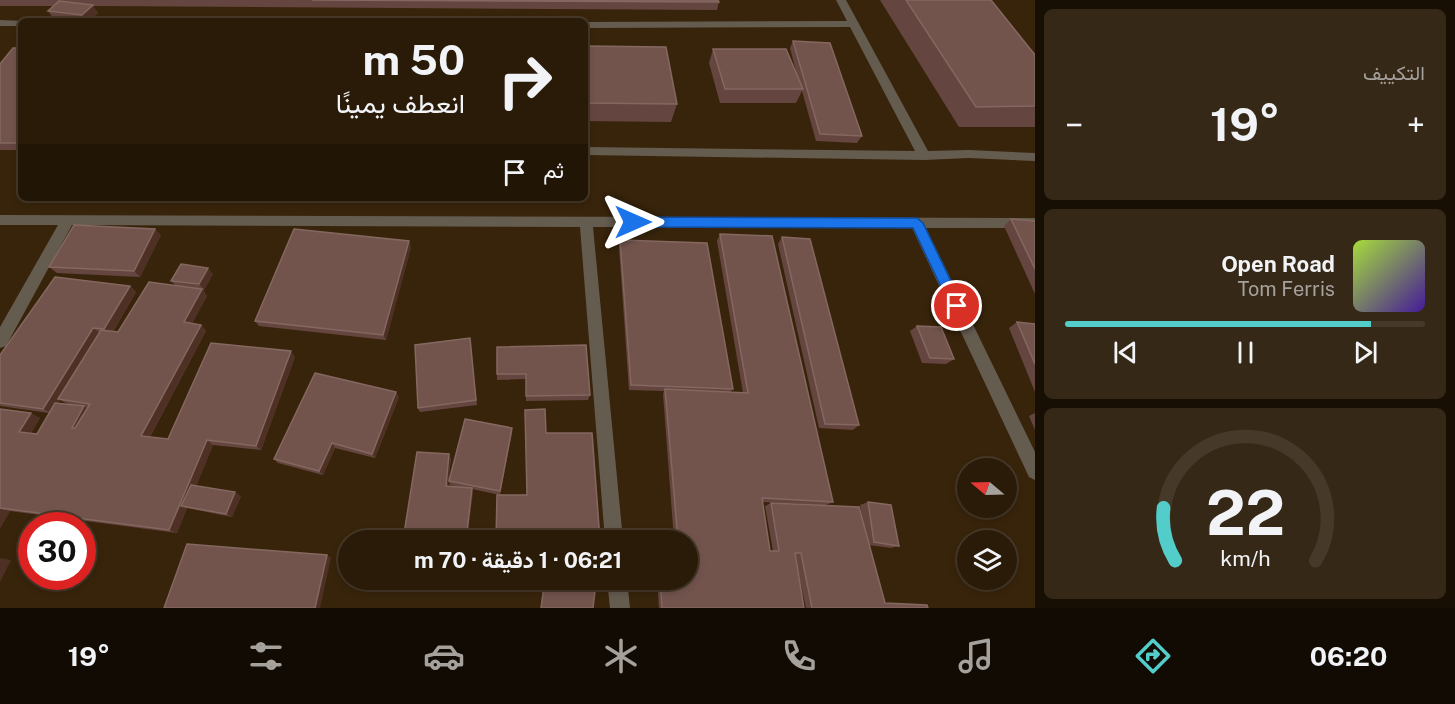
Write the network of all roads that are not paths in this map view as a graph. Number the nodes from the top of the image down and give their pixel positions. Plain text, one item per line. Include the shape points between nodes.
1 (841, 0) edge
2 (0, 23) edge
3 (18, 23) edge
4 (855, 24) junction
5 (588, 25) edge
6 (588, 151) edge
7 (924, 156) junction
8 (1035, 157) edge
9 (0, 220) edge
10 (68, 221) junction
11 (586, 222) junction
12 (917, 223) junction
13 (1035, 223) edge
14 (0, 342) edge
15 (1035, 471) edge
16 (613, 530) edge
17 (618, 590) edge
18 (620, 608) edge

1 - 4 street
2 - 3 street
4 - 5 street
4 - 7 street
6 - 7 street
7 - 8 street
9 - 10 street
10 - 11 street
10 - 14 street
11 - 12 street
11 - 16 street
12 - 13 street
12 - 15 street
17 - 18 street

